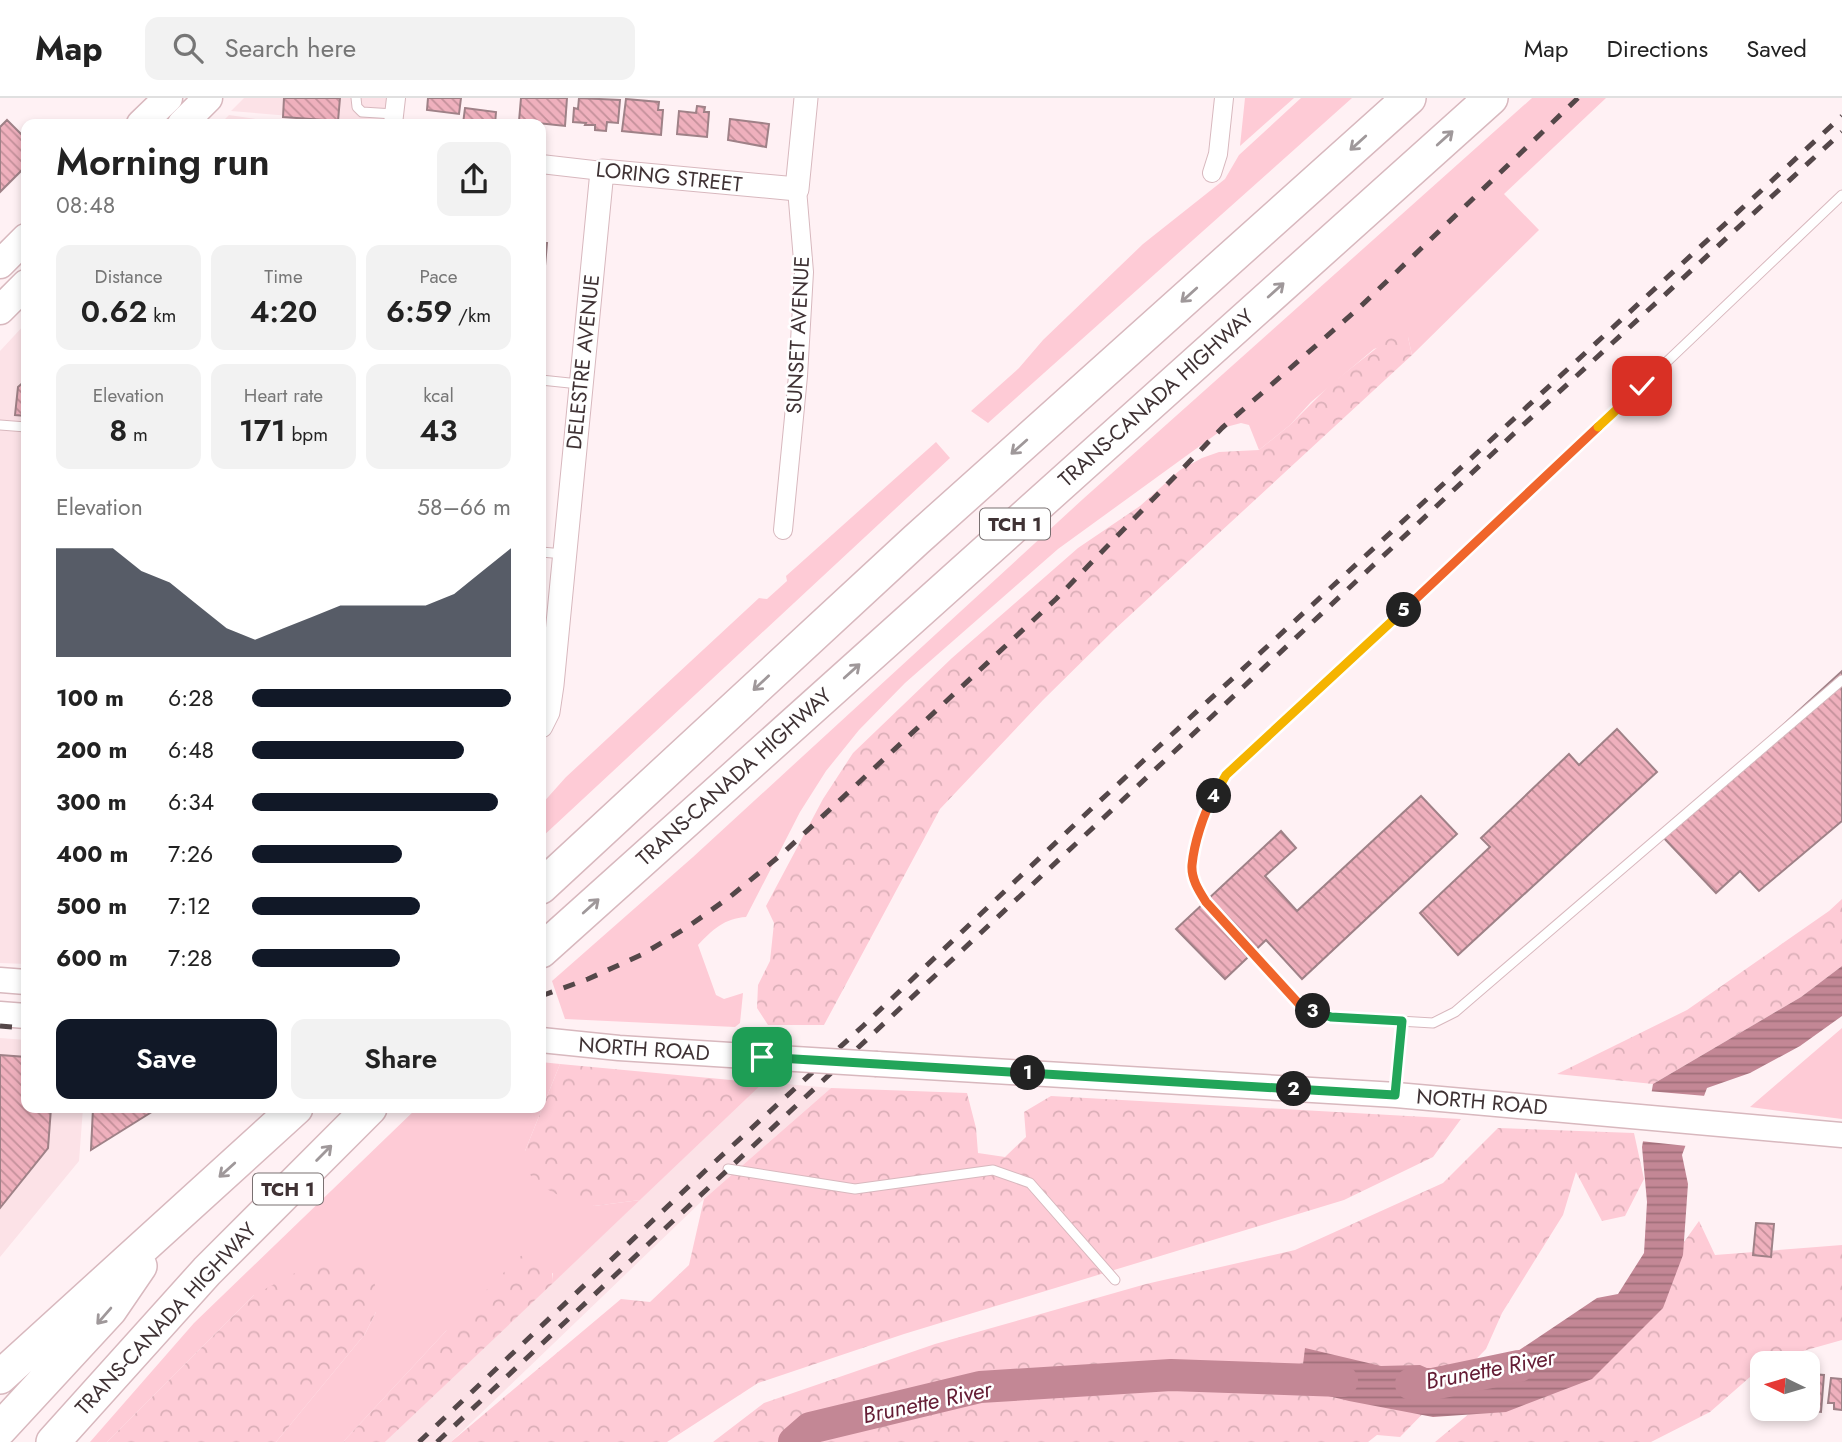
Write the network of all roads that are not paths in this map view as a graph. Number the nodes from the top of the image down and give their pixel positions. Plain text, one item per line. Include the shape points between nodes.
1 (208, 98) edge
2 (356, 98) edge
3 (806, 98) edge
4 (1224, 98) edge
5 (1409, 98) edge
6 (1491, 98) edge
7 (394, 112) edge
8 (187, 119) edge
9 (546, 165) edge
10 (602, 171) junction
11 (1212, 173) dead end
12 (797, 190) junction
13 (1842, 195) edge
14 (21, 243) edge
15 (0, 264) edge
16 (21, 289) edge
17 (0, 310) edge
18 (546, 381) edge
19 (580, 384) junction
20 (0, 425) edge
21 (21, 427) edge
22 (783, 530) dead end
23 (552, 553) edge
24 (1842, 680) edge
25 (546, 716) edge
26 (546, 882) edge
27 (546, 947) edge
28 (0, 980) edge
29 (21, 982) edge
30 (1, 1013) edge
31 (21, 1015) edge
32 (1402, 1021) junction
33 (546, 1041) edge
34 (1395, 1095) junction
35 (290, 1113) edge
36 (365, 1113) edge
37 (1842, 1135) edge
38 (728, 1169) dead end
39 (171, 1220) junction
40 (206, 1270) junction
41 (1115, 1280) dead end
42 (0, 1377) edge
43 (0, 1429) edge
44 (8, 1442) edge
45 (53, 1442) edge

1 - 8 main road
2 - 7 lane via 362,112
3 - 12 street, SUNSET AVENUE
4 - 11 street
5 -> 26 highway, TCH 1 via 916,540
27 -> 6 highway, TRANS-CANADA HIGHWAY / TCH 1
9 - 10 street, LORING STREET
10 - 12 street, LORING STREET
10 - 19 street, DELESTRE AVENUE
12 - 22 street, SUNSET AVENUE via 804,272
13 - 32 lane via 1226,775 1211,801 1192,867 1196,887 1206,902 1300,1005 1331,1017
14 - 15 main road
16 - 17 main road
18 - 19 lane
19 - 23 street, DELESTRE AVENUE
20 - 21 lane
23 - 25 street, DELESTRE AVENUE via 552,685
24 - 32 lane via 1455,1012 1433,1023
28 - 29 main road
30 - 31 main road
32 - 34 lane
33 - 34 main road, NORTH ROAD, bridge
34 - 37 main road, NORTH ROAD
35 -> 39 highway, TCH 1
40 -> 36 highway, TRANS-CANADA HIGHWAY / TCH 1
38 - 41 lane via 855,1189 993,1170 1030,1183
39 - 42 highway, TCH 1
39 -> 43 highway via 110,1310
40 - 44 highway via 99,1350
40 - 45 highway, TRANS-CANADA HIGHWAY / TCH 1

